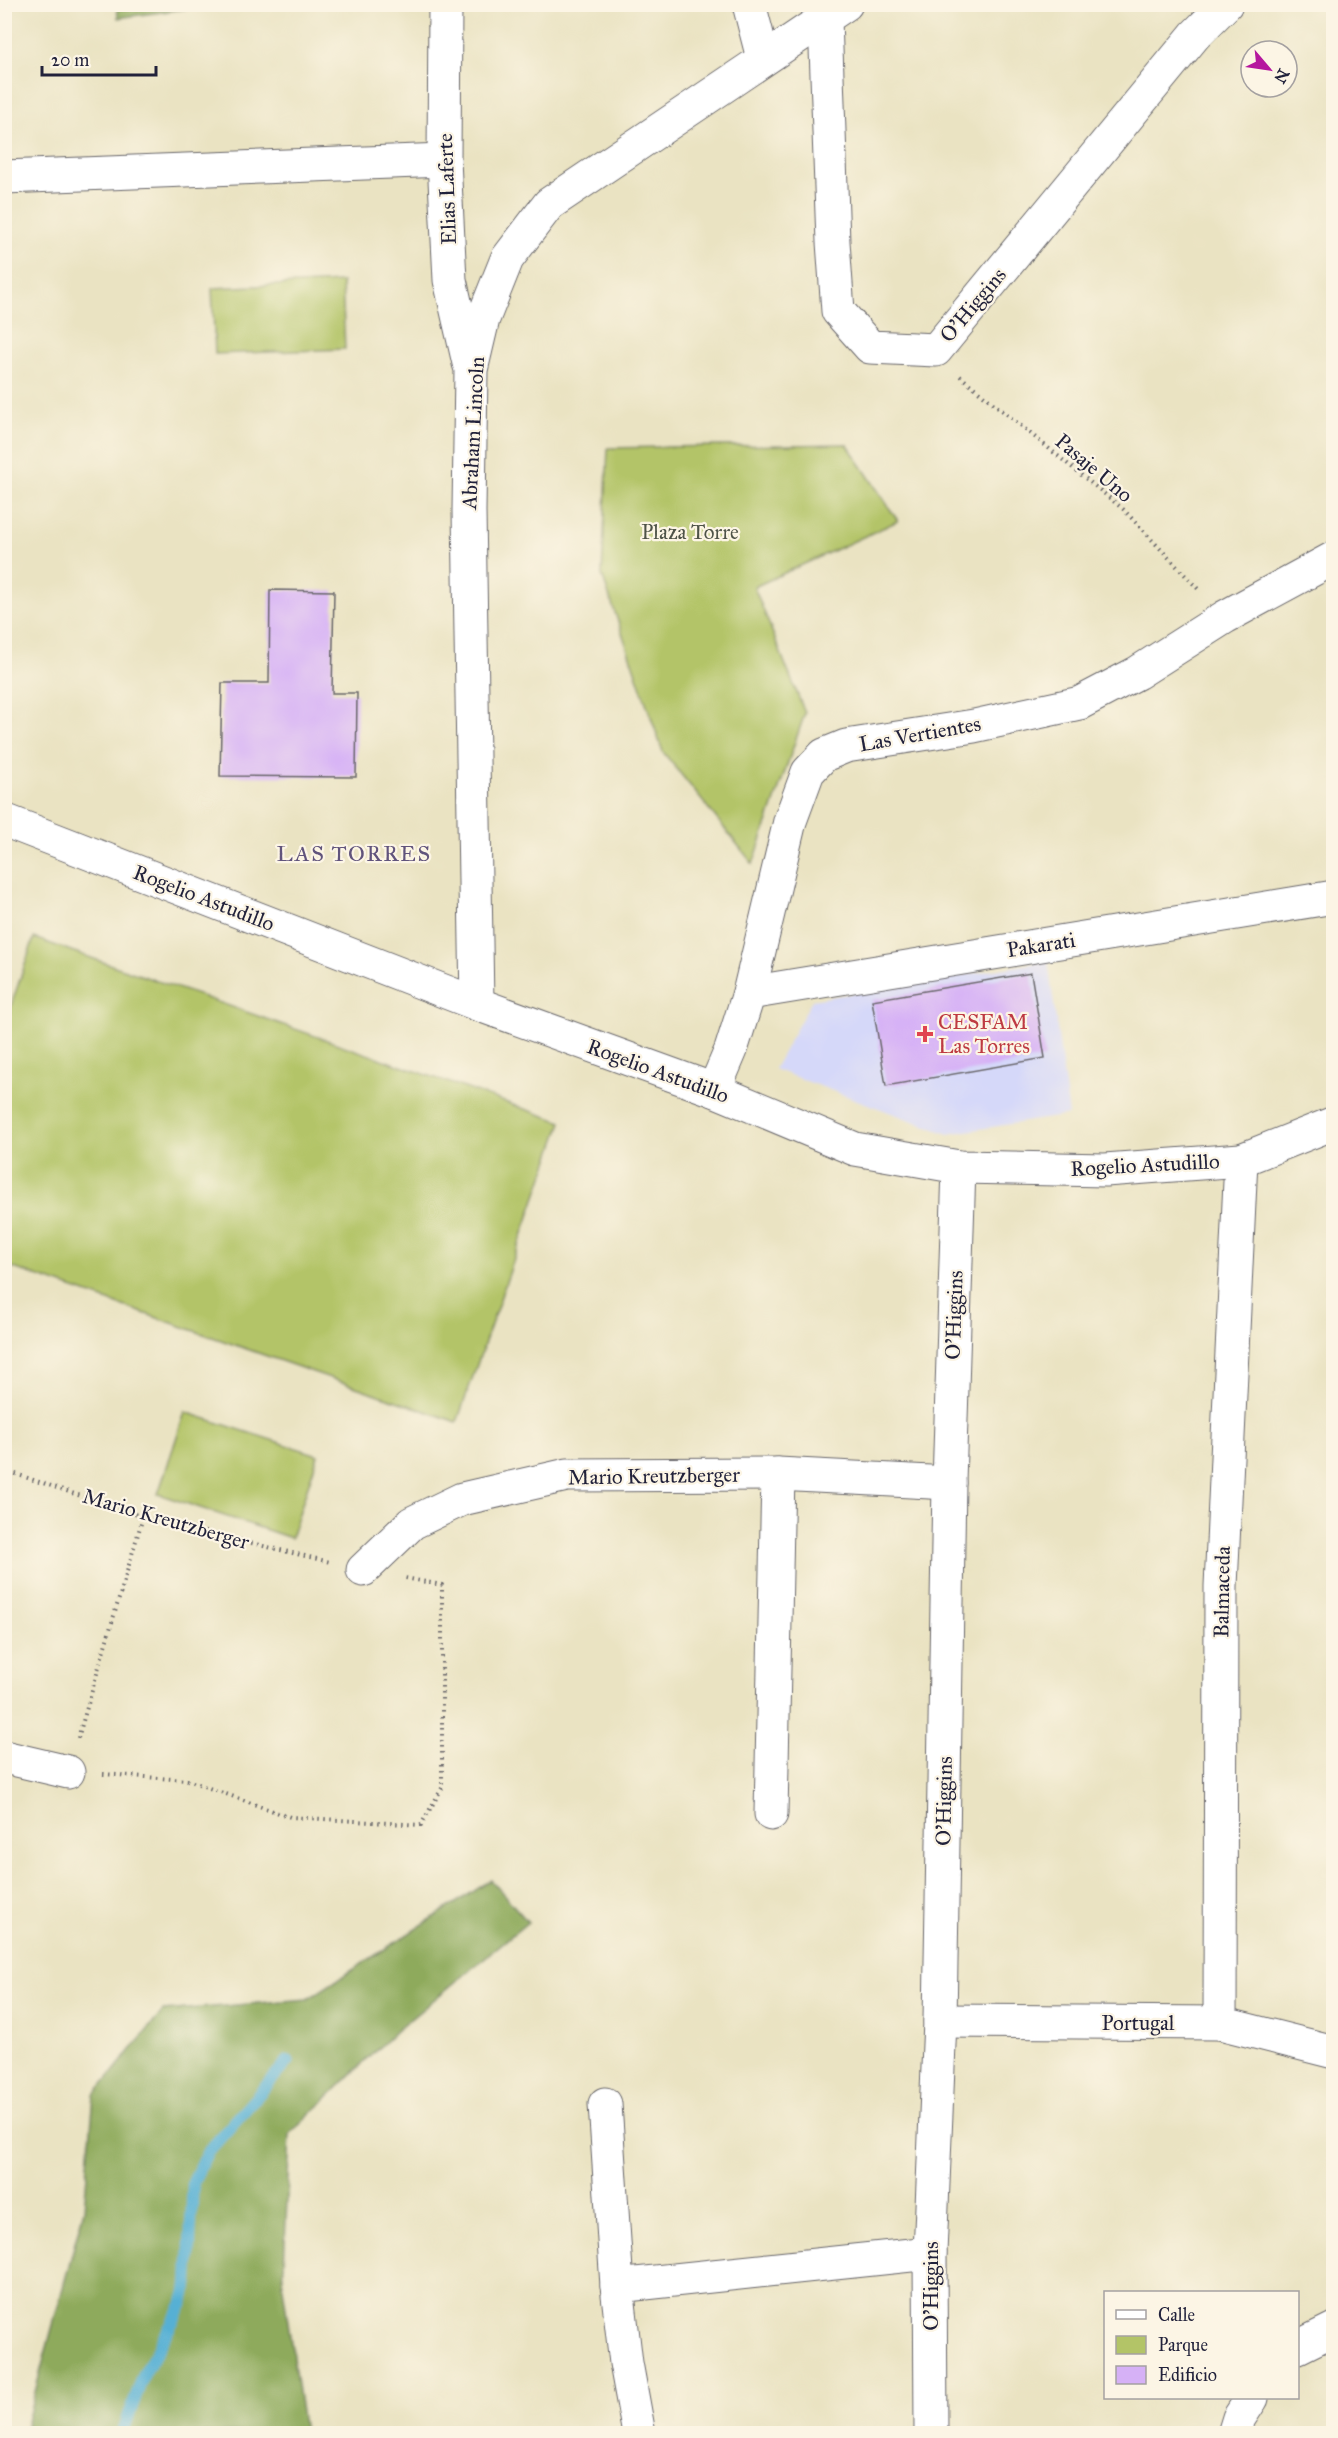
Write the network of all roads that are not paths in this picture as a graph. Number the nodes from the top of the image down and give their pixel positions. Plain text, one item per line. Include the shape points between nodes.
1 (445, 4) edge
2 (749, 4) edge
3 (1226, 4) edge
4 (835, 12) edge
5 (764, 58) junction
6 (444, 160) junction
7 (4, 177) edge
8 (471, 370) junction
9 (1334, 558) edge
10 (4, 820) edge
11 (1334, 897) edge
12 (749, 993) junction
13 (477, 1004) junction
14 (714, 1090) junction
15 (1334, 1123) edge
16 (1242, 1160) junction
17 (959, 1167) junction
18 (778, 1474) junction
19 (949, 1483) junction
20 (363, 1570) road end
21 (4, 1757) edge
22 (68, 1772) road end
23 (771, 1814) dead end
24 (940, 2021) junction
25 (1220, 2023) junction
26 (1334, 2052) edge
27 (605, 2104) dead end
28 (930, 2253) junction
29 (618, 2286) junction
30 (1334, 2329) edge
31 (1299, 2346) edge
32 (1251, 2399) edge
33 (639, 2433) edge
34 (931, 2433) edge
35 (1234, 2433) edge

1 - 6 street, Elias Laferte
2 - 5 street
3 - 4 street, O'Higgins via 1195,35 936,350 870,346 838,311 833,242
4 - 5 street, Abraham Lincoln
5 - 8 street, Abraham Lincoln via 549,204 507,259 483,319
6 - 7 street
6 - 8 street, Elias Laferte via 450,280
8 - 13 street, Abraham Lincoln via 468,511
9 - 12 street, Las Vertientes via 1225,617 1137,674 1080,703 974,726 846,746 824,755 808,772 790,821
10 - 13 street, Rogelio Astudillo
11 - 12 street, Pakarati
12 - 14 street, Las Vertientes
13 - 14 street, Rogelio Astudillo
14 - 17 street, Rogelio Astudillo via 855,1149
15 - 16 street, Rogelio Astudillo
16 - 17 street, Rogelio Astudillo via 1105,1170
16 - 25 street, Balmaceda via 1221,1586
17 - 19 street, O'Higgins
18 - 19 street, Mario Kreutzberger
18 - 20 street, Mario Kreutzberger via 567,1476 462,1499 412,1523
18 - 23 street
19 - 24 street, O'Higgins
21 - 22 street
24 - 25 street, Portugal
24 - 28 street, O'Higgins
25 - 26 street, Portugal
27 - 29 street
28 - 29 street
28 - 34 street, O'Higgins
29 - 33 street
30 - 31 street
32 - 35 street

